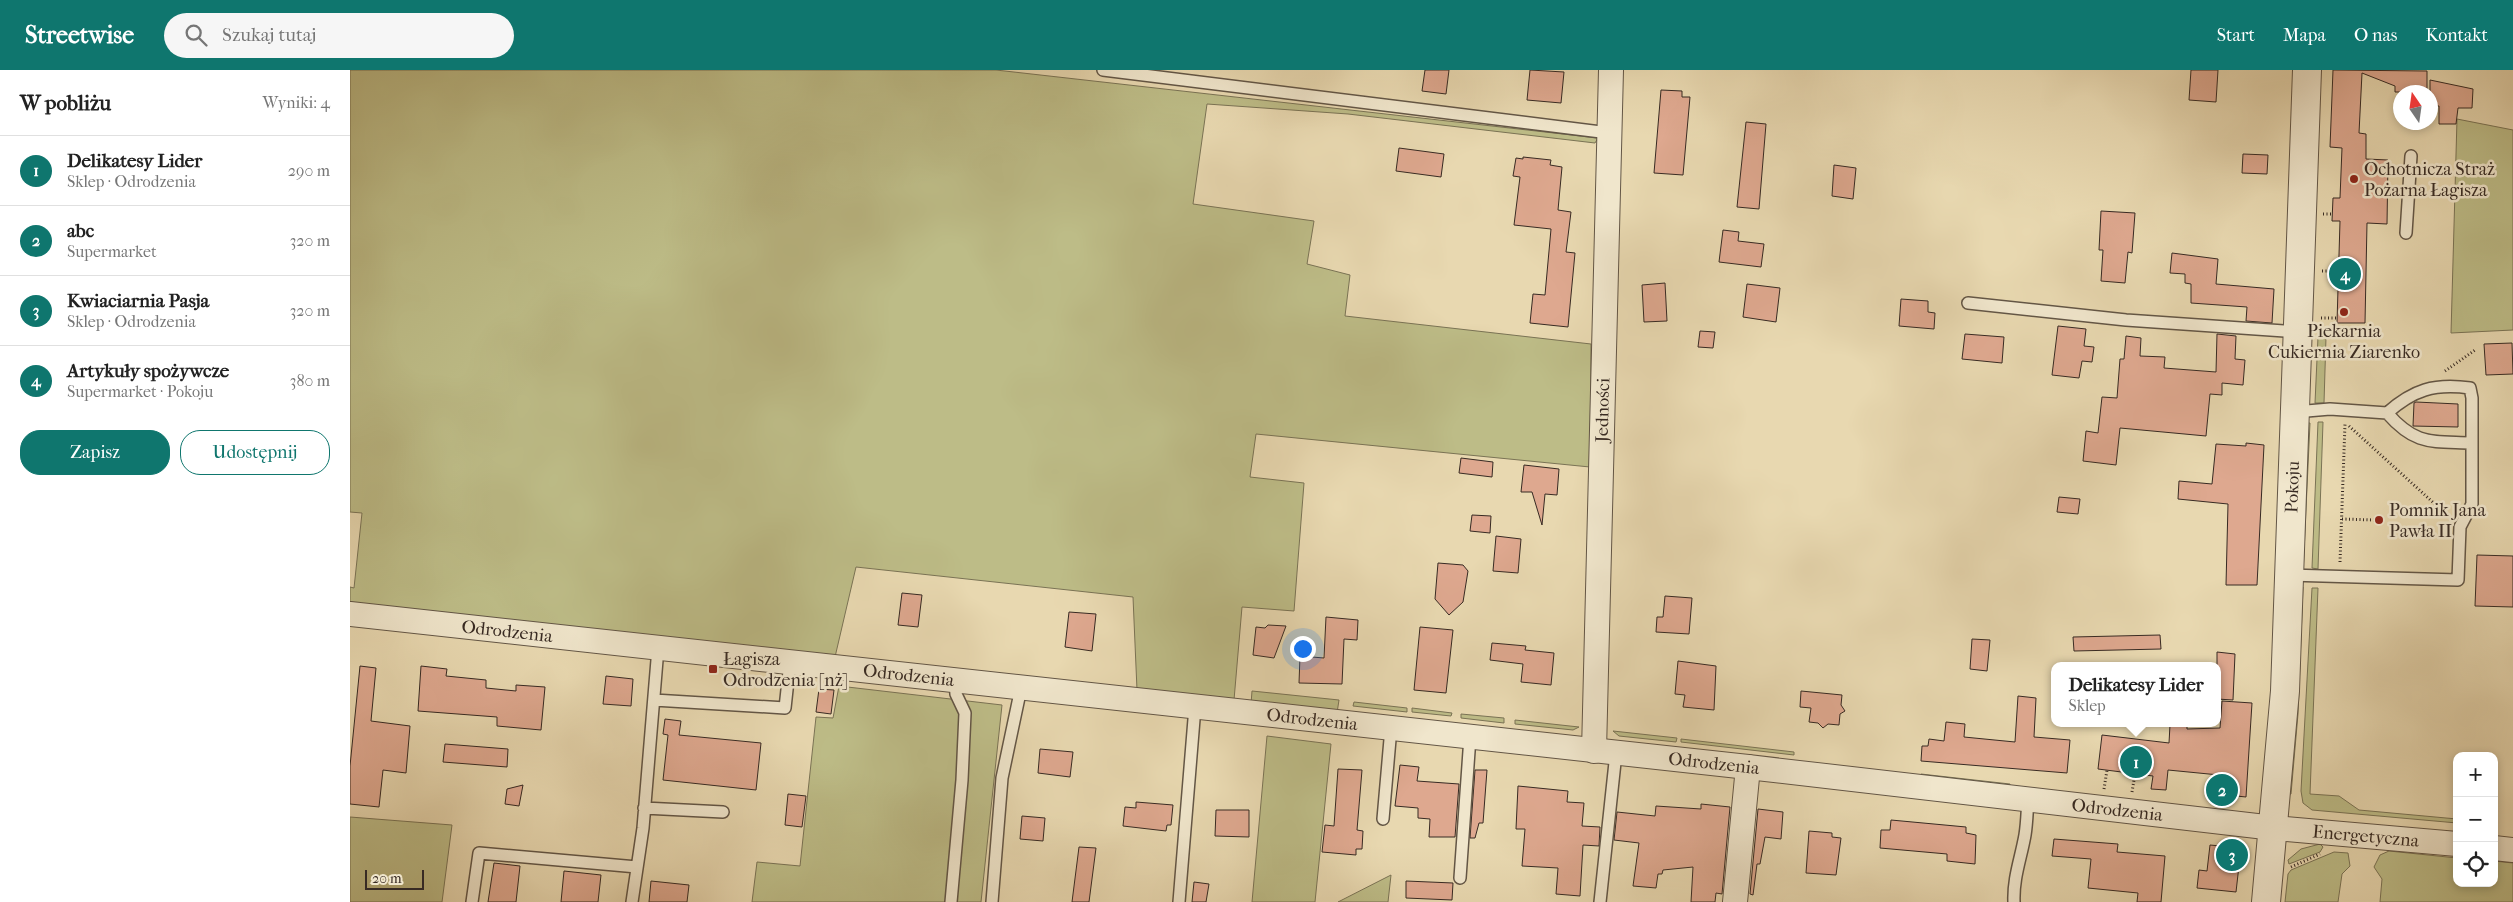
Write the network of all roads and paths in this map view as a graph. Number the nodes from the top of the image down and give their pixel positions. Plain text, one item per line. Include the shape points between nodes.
1 (1103, 70) edge
2 (1611, 70) edge
3 (2307, 70) edge
4 (1609, 133) junction
5 (2411, 156) dead end
6 (2406, 233) dead end
7 (2317, 271) dead end
8 (2338, 271) dead end
9 (1968, 303) dead end
10 (2338, 318) dead end
11 (2307, 324) junction
12 (2330, 409) junction
13 (2295, 412) junction
14 (2387, 414) junction
15 (2346, 423) junction
16 (2472, 442) junction
17 (2342, 518) junction
18 (2374, 520) dead end
19 (2460, 527) junction
20 (2289, 575) junction
21 (2340, 578) junction
22 (350, 614) edge
23 (658, 648) junction
24 (790, 662) junction
25 (955, 680) junction
26 (1021, 688) junction
27 (654, 700) junction
28 (1195, 707) junction
29 (1391, 728) junction
30 (1470, 737) junction
31 (1605, 752) junction
32 (1748, 767) junction
33 (2107, 770) dead end
34 (2135, 774) dead end
35 (2105, 780) dead end
36 (2133, 784) dead end
37 (2028, 799) junction
38 (644, 808) junction
39 (723, 812) dead end
40 (1383, 819) dead end
41 (2274, 828) junction
42 (2453, 844) edge
43 (2498, 848) edge
44 (2329, 850) dead end
45 (2513, 850) edge
46 (637, 867) junction
47 (2286, 869) dead end
48 (1460, 878) dead end
49 (472, 902) edge
50 (632, 902) edge
51 (951, 902) edge
52 (992, 902) edge
53 (1179, 902) edge
54 (1600, 902) edge
55 (1735, 902) edge
56 (2014, 902) edge
57 (2266, 902) edge

1 - 4 lane
2 - 4 street, Jedności
3 - 11 street, Pokoju
4 - 31 street, Jedności
5 - 6 lane
7 - 8 path
9 - 11 lane via 2126,320
10 - 11 path
11 - 13 street, Pokoju
12 - 13 lane
12 - 14 lane
12 - 15 path
13 - 20 street, Pokoju
14 - 16 lane via 2412,437
14 - 16 lane via 2402,400 2427,387 2470,388
15 - 17 path
15 - 19 path
16 - 19 lane via 2472,504
17 - 18 path
17 - 21 path
19 - 21 lane via 2458,580
20 - 21 lane
20 - 41 street, Pokoju via 2285,691
22 - 23 street, Odrodzenia
23 - 24 street, Odrodzenia
23 - 27 lane
24 - 25 street, Odrodzenia
24 - 27 lane via 784,708
25 - 26 street, Odrodzenia
25 - 51 lane via 956,694 965,713
26 - 28 street, Odrodzenia
26 - 52 lane via 1002,778
27 - 38 lane
28 - 29 street, Odrodzenia
28 - 53 lane
29 - 30 street, Odrodzenia
29 - 40 lane
30 - 31 street, Odrodzenia
30 - 48 lane
31 - 32 street, Odrodzenia
31 - 54 lane
32 - 37 street, Odrodzenia
32 - 55 street
33 - 35 path
34 - 36 path
37 - 41 street, Odrodzenia
37 - 56 lane
38 - 39 lane
38 - 46 lane
41 - 42 street, Energetyczna
41 - 57 street, Pokoju
43 - 45 street
44 - 47 path
46 - 49 lane via 479,853
46 - 50 lane

